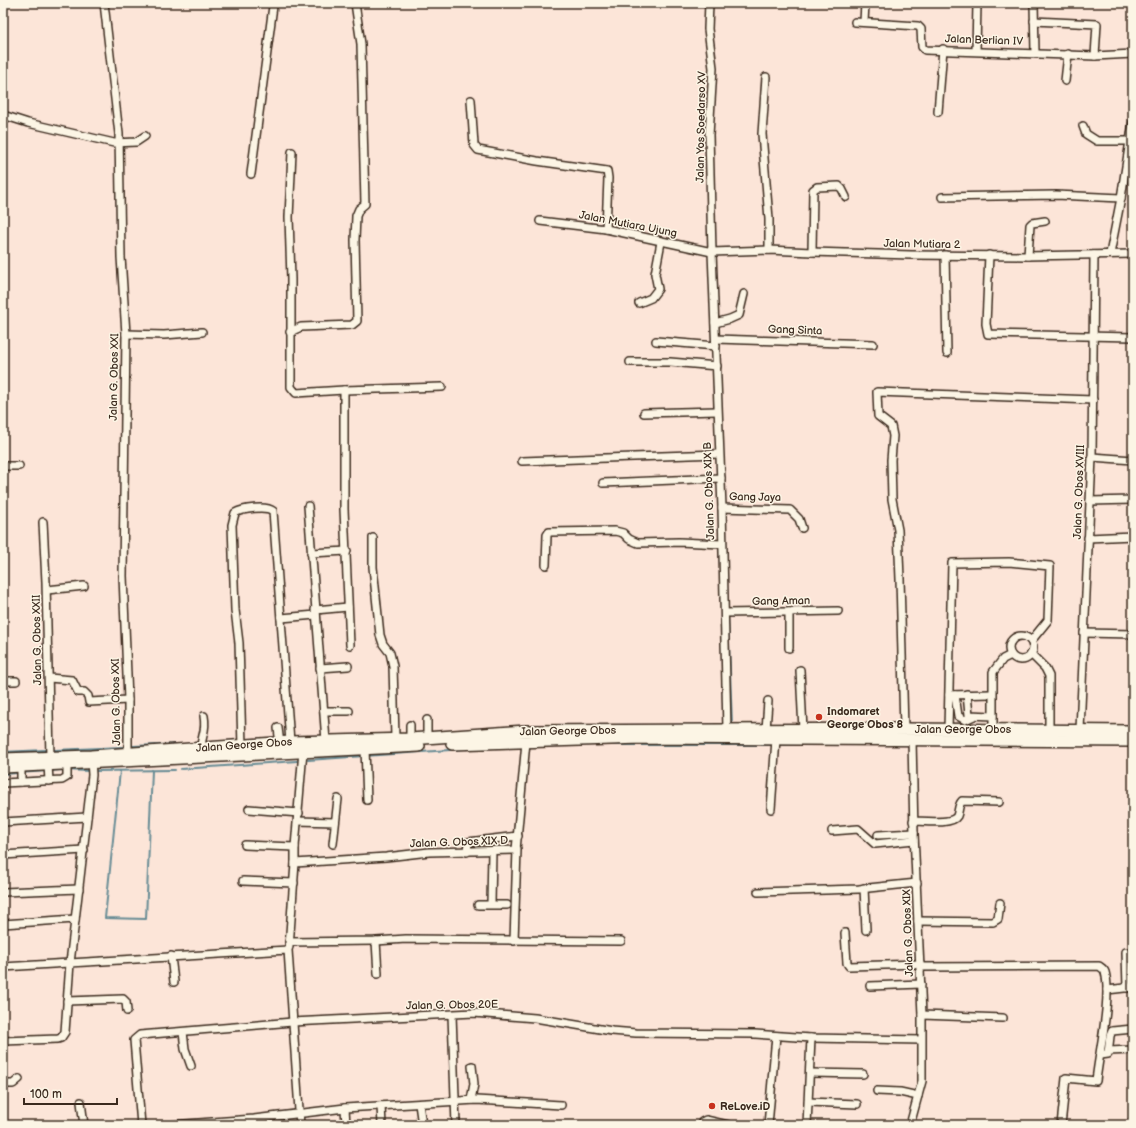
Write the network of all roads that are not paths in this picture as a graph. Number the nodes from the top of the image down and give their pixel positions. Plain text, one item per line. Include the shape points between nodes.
1 (104, 3) edge
2 (276, 3) edge
3 (355, 3) edge
4 (709, 3) edge
5 (865, 3) edge
6 (977, 3) edge
7 (1034, 3) edge
8 (1034, 21) junction
9 (855, 22) dead end
10 (864, 22) junction
11 (943, 49) junction
12 (976, 51) junction
13 (1035, 53) junction
14 (1068, 54) junction
15 (1133, 54) edge
16 (1095, 56) junction
17 (766, 77) dead end
18 (1065, 82) dead end
19 (471, 100) dead end
20 (938, 112) dead end
21 (3, 115) edge
22 (1133, 122) edge
23 (1083, 126) dead end
24 (145, 136) dead end
25 (1130, 141) junction
26 (120, 143) junction
27 (292, 152) dead end
28 (251, 174) dead end
29 (942, 196) dead end
30 (846, 197) dead end
31 (1121, 198) junction
32 (540, 221) dead end
33 (1045, 222) dead end
34 (606, 229) junction
35 (661, 242) junction
36 (769, 250) junction
37 (712, 252) junction
38 (812, 252) junction
39 (1110, 254) junction
40 (1133, 254) edge
41 (945, 255) junction
42 (989, 255) junction
43 (1094, 255) junction
44 (1028, 256) junction
45 (744, 294) dead end
46 (639, 302) dead end
47 (715, 323) junction
48 (202, 332) dead end
49 (290, 332) junction
50 (126, 334) junction
51 (1094, 336) junction
52 (1133, 337) edge
53 (656, 341) dead end
54 (716, 343) junction
55 (873, 344) dead end
56 (947, 353) dead end
57 (630, 362) dead end
58 (717, 366) junction
59 (442, 387) dead end
60 (344, 390) junction
61 (1093, 400) junction
62 (717, 411) junction
63 (644, 413) dead end
64 (718, 454) junction
65 (1092, 457) junction
66 (522, 460) dead end
67 (1133, 460) edge
68 (3, 466) edge
69 (18, 466) dead end
70 (721, 478) junction
71 (603, 483) dead end
72 (1133, 500) edge
73 (1090, 501) junction
74 (308, 506) dead end
75 (722, 508) junction
76 (43, 522) dead end
77 (802, 528) dead end
78 (1133, 536) edge
79 (373, 538) dead end
80 (1088, 538) junction
81 (722, 544) junction
82 (347, 551) junction
83 (311, 553) junction
84 (546, 565) dead end
85 (84, 586) dead end
86 (47, 590) junction
87 (348, 607) junction
88 (838, 611) dead end
89 (316, 612) junction
90 (789, 612) junction
91 (725, 613) junction
92 (281, 618) junction
93 (1084, 633) junction
94 (1133, 634) edge
95 (1031, 642) junction
96 (350, 645) dead end
97 (789, 648) dead end
98 (1031, 654) junction
99 (1011, 655) junction
100 (348, 666) dead end
101 (320, 668) junction
102 (800, 670) dead end
103 (48, 678) junction
104 (3, 681) edge
105 (16, 681) dead end
106 (967, 694) junction
107 (992, 694) junction
108 (952, 695) junction
109 (128, 700) junction
110 (768, 701) dead end
111 (324, 711) junction
112 (349, 711) dead end
113 (204, 716) dead end
114 (974, 716) junction
115 (992, 716) junction
116 (427, 720) dead end
117 (410, 724) dead end
118 (903, 726) junction
119 (948, 726) junction
120 (1049, 727) junction
121 (278, 728) dead end
122 (727, 730) junction
123 (766, 730) junction
124 (803, 730) junction
125 (993, 730) junction
126 (1080, 730) junction
127 (1133, 731) edge
128 (395, 738) junction
129 (427, 738) junction
130 (410, 739) junction
131 (776, 739) junction
132 (912, 739) junction
133 (326, 741) junction
134 (1133, 741) edge
135 (526, 742) junction
136 (285, 743) junction
137 (242, 746) junction
138 (201, 748) junction
139 (365, 748) junction
140 (304, 751) junction
141 (128, 753) junction
142 (3, 759) edge
143 (91, 766) junction
144 (3, 767) edge
145 (67, 769) junction
146 (49, 770) junction
147 (21, 774) junction
148 (3, 783) edge
149 (338, 799) dead end
150 (367, 800) dead end
151 (1000, 802) dead end
152 (249, 809) dead end
153 (771, 809) dead end
154 (299, 813) junction
155 (87, 817) junction
156 (298, 821) junction
157 (913, 821) junction
158 (3, 822) edge
159 (335, 822) junction
160 (832, 832) dead end
161 (878, 835) dead end
162 (518, 836) junction
163 (914, 836) junction
164 (333, 844) dead end
165 (245, 845) dead end
166 (295, 847) junction
167 (517, 849) junction
168 (84, 850) junction
169 (492, 851) junction
170 (467, 852) junction
171 (3, 855) edge
172 (295, 863) junction
173 (243, 881) dead end
174 (294, 883) junction
175 (917, 883) junction
176 (864, 888) junction
177 (79, 889) junction
178 (3, 892) edge
179 (758, 892) dead end
180 (1000, 903) dead end
181 (491, 904) junction
182 (478, 905) dead end
183 (507, 905) dead end
184 (75, 919) junction
185 (918, 921) junction
186 (3, 924) edge
187 (866, 930) dead end
188 (845, 933) dead end
189 (514, 940) junction
190 (376, 941) junction
191 (621, 941) dead end
192 (289, 942) junction
193 (288, 950) junction
194 (1126, 952) dead end
195 (171, 956) junction
196 (70, 963) junction
197 (920, 965) junction
198 (3, 967) edge
199 (378, 974) dead end
200 (174, 982) dead end
201 (921, 984) junction
202 (870, 986) dead end
203 (1130, 987) edge
204 (1107, 990) junction
205 (67, 1001) junction
206 (127, 1011) dead end
207 (452, 1015) junction
208 (922, 1015) junction
209 (1003, 1018) dead end
210 (292, 1022) junction
211 (1133, 1030) edge
212 (183, 1032) junction
213 (776, 1036) junction
214 (811, 1038) junction
215 (921, 1040) junction
216 (3, 1041) edge
217 (1133, 1050) edge
218 (1108, 1051) junction
219 (1101, 1055) dead end
220 (191, 1066) dead end
221 (472, 1066) dead end
222 (811, 1073) junction
223 (863, 1074) dead end
224 (19, 1079) dead end
225 (3, 1084) edge
226 (876, 1091) dead end
227 (918, 1096) junction
228 (471, 1100) junction
229 (81, 1102) dead end
230 (454, 1102) junction
231 (809, 1102) junction
232 (420, 1104) junction
233 (858, 1104) dead end
234 (561, 1105) dead end
235 (381, 1106) junction
236 (345, 1108) junction
237 (299, 1113) junction
238 (84, 1125) edge
239 (141, 1125) edge
240 (170, 1125) edge
241 (180, 1125) edge
242 (300, 1125) edge
243 (346, 1125) edge
244 (382, 1125) edge
245 (422, 1125) edge
246 (456, 1125) edge
247 (701, 1125) edge
248 (728, 1125) edge
249 (768, 1125) edge
250 (807, 1125) edge
251 (910, 1125) edge
252 (1061, 1125) edge

1 - 26 street, Jalan G. Obos XXI
2 - 28 street via 273,6
3 - 49 street via 361,44 365,204 356,216 357,321 352,325 300,327
4 - 37 street, Jalan Yos Soedarso XV via 708,29 713,68 709,135
5 - 10 street
6 - 12 street
7 - 8 street
8 - 13 street
8 - 16 street via 1097,24
9 - 10 street, Jalan Berlian IV
10 - 11 street, Jalan Berlian IV via 918,26 921,29 923,49
11 - 12 street, Jalan Berlian IV
11 - 20 street
12 - 13 street, Jalan Berlian IV
13 - 14 street, Jalan Berlian IV
14 - 16 street, Jalan Berlian IV
14 - 18 street
15 - 16 street, Jalan Berlian IV
17 - 36 street via 762,134
19 - 34 street via 474,145 478,150 607,171
21 - 26 street
22 - 25 street
23 - 25 street via 1086,134 1097,141
24 - 26 street via 136,142
25 - 31 street
26 - 50 street, Jalan G. Obos XXI via 121,257
27 - 49 street via 289,216
29 - 31 street via 1056,195
30 - 38 street via 839,186 817,187 813,190
31 - 39 street
32 - 34 street, Jalan Mutiara Ujung
33 - 44 street via 1030,225
34 - 35 street, Jalan Mutiara Ujung
35 - 37 street, Jalan Mutiara Ujung
35 - 46 street via 655,275 658,289 651,298
36 - 37 street, Jalan Mutiara 2
36 - 38 street, Jalan Mutiara 2
37 - 47 street, Jalan G. Obos XIX B
38 - 41 street, Jalan Mutiara 2
39 - 40 street, Jalan Mutiara 2
39 - 43 street, Jalan Mutiara 2
41 - 42 street, Jalan Mutiara 2
41 - 56 street
42 - 44 street, Jalan Mutiara 2
42 - 51 street via 986,324 988,334
43 - 44 street, Jalan Mutiara 2
43 - 51 street, Jalan G. Obos XVIII
45 - 47 street via 739,315
47 - 54 street, Jalan G. Obos XIX B
48 - 50 street
49 - 60 street via 292,391 304,393
50 - 109 street, Jalan G. Obos XXI via 122,576
51 - 52 street
51 - 61 street, Jalan G. Obos XVIII
53 - 54 street, Gang Sinta
54 - 55 street, Gang Sinta
54 - 58 street, Jalan G. Obos XIX B
57 - 58 street
58 - 62 street, Jalan G. Obos XIX B
59 - 60 street
60 - 82 street via 344,509
61 - 65 street, Jalan G. Obos XVIII
61 - 118 street via 877,392 878,416 891,426 893,436 892,499 898,530
62 - 63 street
62 - 64 street, Jalan G. Obos XIX B
64 - 66 street
64 - 70 street, Jalan G. Obos XIX B
65 - 67 street
65 - 73 street, Jalan G. Obos XVIII
68 - 69 street
70 - 71 street
70 - 75 street, Jalan G. Obos XIX B
72 - 73 street
73 - 80 street, Jalan G. Obos XVIII
74 - 83 street
75 - 77 street, Gang Jaya via 790,510 799,519
75 - 81 street, Jalan G. Obos XIX B
76 - 86 street, Jalan G. Obos XXII
78 - 80 street
79 - 128 street via 380,635 390,653 393,666
80 - 93 street, Jalan G. Obos XVIII
81 - 84 street via 638,543 615,531 550,532 547,535
81 - 91 street, Jalan G. Obos XIX B
82 - 83 street
82 - 87 street
83 - 89 street
85 - 86 street
86 - 103 street, Jalan G. Obos XXII
87 - 89 street
87 - 96 street
88 - 90 street, Gang Aman
89 - 92 street
89 - 101 street
90 - 91 street, Gang Aman
90 - 97 street
91 - 122 street, Jalan G. Obos XIX B
92 - 136 street
92 - 137 street via 273,511 267,508 239,511 235,513 232,525
93 - 94 street
93 - 126 street, Jalan G. Obos XVIII
95 - 98 street
95 - 99 street via 1024,636 1015,638 1010,646
95 - 108 street via 1048,620 1048,564 952,563
98 - 99 street via 1024,659
98 - 120 street via 1049,676
99 - 107 street via 1003,659 993,672
100 - 101 street
101 - 111 street
102 - 124 street
103 - 109 street via 72,680 78,692 87,694 89,702
103 - 146 street, Jalan G. Obos XXII
104 - 105 street
106 - 107 street
106 - 108 street
106 - 114 street via 968,714
107 - 115 street
108 - 114 street via 958,716 965,720
108 - 119 street
109 - 141 street, Jalan G. Obos XXI
110 - 123 street
111 - 112 street
111 - 133 street
113 - 138 street via 206,727
114 - 115 street
115 - 125 street
116 - 129 street
117 - 130 street
118 - 119 main road, Jalan George Obos
118 - 124 main road, Jalan George Obos
119 - 125 main road, Jalan George Obos
120 - 125 main road, Jalan George Obos
120 - 126 main road, Jalan George Obos
121 - 136 street
122 - 123 main road, Jalan George Obos
122 - 129 main road, Jalan George Obos via 526,731
123 - 124 main road, Jalan George Obos
126 - 127 main road, Jalan George Obos
128 - 130 main road, Jalan George Obos
128 - 133 main road, Jalan George Obos
129 - 130 main road, Jalan George Obos
131 - 132 main road, Jalan George Obos
131 - 135 main road, Jalan George Obos via 642,738
131 - 153 street
132 - 134 main road, Jalan George Obos
132 - 157 street, Jalan G. Obos XIX
133 - 136 main road, Jalan George Obos
135 - 139 main road, Jalan George Obos
135 - 162 street, Jalan G. Obos XIX D
136 - 137 main road, Jalan George Obos
137 - 138 main road, Jalan George Obos
138 - 141 main road, Jalan George Obos
139 - 140 main road, Jalan George Obos
139 - 150 street
140 - 143 main road, Jalan George Obos
140 - 154 street
141 - 143 main road, Jalan George Obos
142 - 146 main road, Jalan George Obos
143 - 145 main road, Jalan George Obos
143 - 146 main road, Jalan George Obos
143 - 155 street
144 - 147 main road, Jalan George Obos
145 - 146 main road, Jalan George Obos
145 - 146 street via 64,779
146 - 147 main road, Jalan George Obos
146 - 147 street
147 - 148 street
149 - 159 street
151 - 157 street via 962,801 957,816 946,822
152 - 154 street
154 - 156 street
155 - 158 street
155 - 168 street
156 - 159 street
156 - 166 street
157 - 163 street, Jalan G. Obos XIX
159 - 164 street
160 - 163 street via 858,829 875,844
161 - 163 street
162 - 167 street, Jalan G. Obos XIX D
162 - 170 street via 468,842
163 - 175 street, Jalan G. Obos XIX
165 - 166 street
166 - 172 street
167 - 169 street, Jalan G. Obos XIX D
167 - 189 street
168 - 171 street
168 - 177 street
169 - 170 street, Jalan G. Obos XIX D
169 - 181 street
170 - 172 street, Jalan G. Obos XIX D via 429,852
172 - 174 street
173 - 174 street
174 - 192 street
175 - 176 street
175 - 185 street, Jalan G. Obos XIX
176 - 179 street
176 - 187 street
177 - 178 street
177 - 184 street
180 - 185 street via 998,919 993,922
181 - 182 street
181 - 183 street
184 - 186 street
184 - 196 street
185 - 197 street, Jalan G. Obos XIX
188 - 197 street via 849,966
189 - 190 street
189 - 191 street
190 - 192 street
190 - 199 street
192 - 193 street
193 - 195 street
193 - 210 street
194 - 203 street
195 - 196 street
195 - 200 street
196 - 198 street
196 - 205 street
197 - 201 street, Jalan G. Obos XIX
197 - 204 street via 1099,966 1104,970
201 - 202 street
201 - 208 street, Jalan G. Obos XIX
203 - 204 street
204 - 252 street via 1096,1081 1066,1078
205 - 206 street via 123,999
205 - 216 street via 65,1032 61,1038
207 - 210 street, Jalan G. Obos 20E
207 - 213 street, Jalan G. Obos 20E via 511,1015 612,1031
207 - 230 street
208 - 209 street
208 - 215 street, Jalan G. Obos XIX
210 - 212 street, Jalan G. Obos 20E
210 - 237 street
211 - 218 street via 1112,1032
212 - 220 street
212 - 239 street, Jalan G. Obos 20E via 140,1035 134,1040
213 - 214 street, Jalan G. Obos 20E
213 - 249 street
214 - 215 street, Jalan G. Obos 20E
214 - 222 street
215 - 227 street, Jalan G. Obos XIX via 922,1081
217 - 218 street
218 - 219 street via 1107,1055
221 - 228 street via 474,1084
222 - 223 street
222 - 231 street
224 - 225 street via 13,1084
226 - 227 street
227 - 251 street, Jalan G. Obos XIX
228 - 230 street
228 - 234 street
229 - 238 street
230 - 232 street
230 - 246 street
231 - 233 street
231 - 250 street
232 - 235 street
232 - 245 street
235 - 236 street
235 - 244 street
236 - 237 street
236 - 243 street
237 - 241 street
237 - 242 street
240 - 241 street
247 - 248 street via 706,1120

